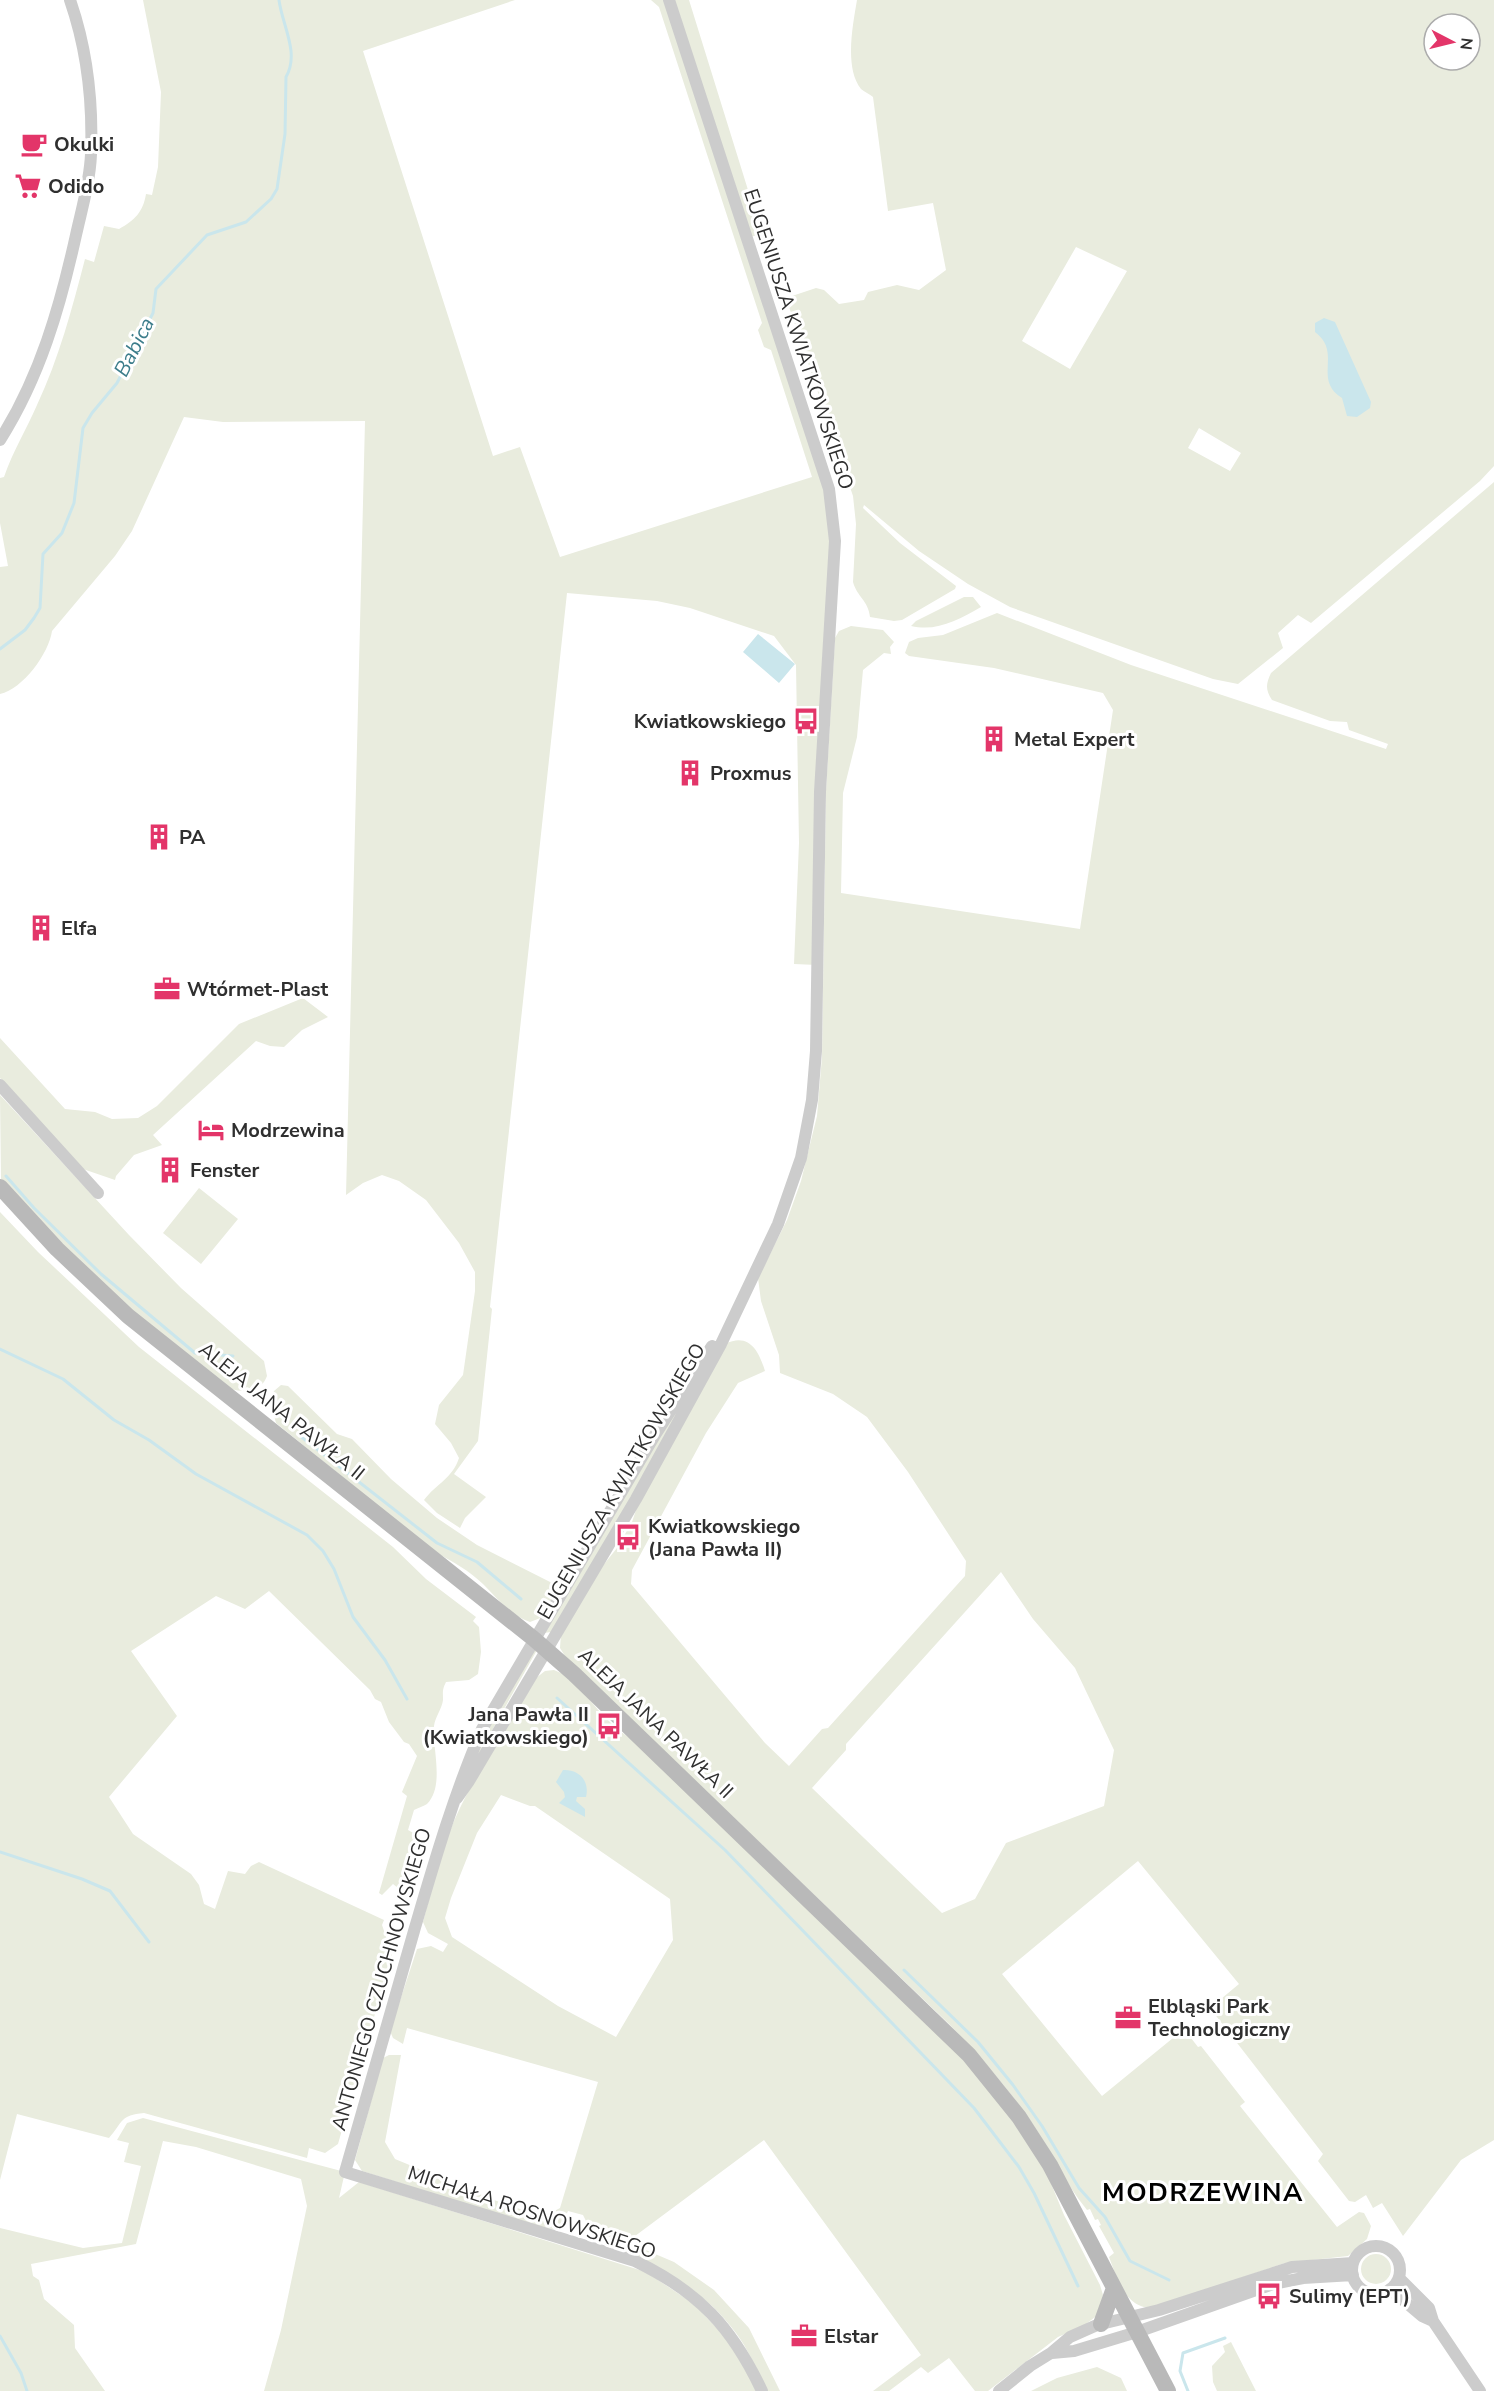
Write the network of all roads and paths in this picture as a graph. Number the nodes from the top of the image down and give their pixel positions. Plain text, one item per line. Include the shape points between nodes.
1 (70, 0) edge
2 (669, 0) edge
3 (0, 440) edge
4 (0, 1085) edge
5 (0, 1187) edge
6 (98, 1192) dead end
7 (540, 1644) junction
8 (345, 2172) joint
9 (1353, 2269) junction
10 (1399, 2278) junction
11 (1114, 2288) junction
12 (1390, 2289) junction
13 (1129, 2316) junction
14 (1433, 2320) junction
15 (1101, 2324) junction
16 (1137, 2332) junction
17 (1051, 2353) junction
18 (762, 2391) edge
19 (999, 2391) edge
20 (1168, 2391) edge
21 (1479, 2391) edge

1 - 3 street via 87,72 89,173 53,326 29,389
2 - 7 street, EUGENIUSZA KWIATKOWSKIEGO via 829,489 835,541 820,792 816,1051 812,1100 789,1198 727,1330 636,1498
4 - 6 street
5 - 7 street, ALEJA JANA PAWŁA II via 57,1249 128,1316
7 - 8 street, ANTONIEGO CZUCHNOWSKIEGO via 457,1798 436,1852
7 - 11 street, ALEJA JANA PAWŁA II via 969,2055 1035,2140
8 - 18 street, MICHAŁA ROSNOWSKIEGO via 649,2268 715,2316 737,2344
9 - 10 street via 1357,2256 1369,2247 1386,2248 1398,2260
9 - 12 street via 1356,2282 1368,2292
9 - 13 street via 1292,2267
9 - 16 street via 1273,2284
10 - 12 street
10 - 14 street via 1429,2308
11 - 13 street, ALEJA JANA PAWŁA II
11 - 15 street
12 - 14 street via 1422,2316
13 - 15 street
13 - 16 street, ALEJA JANA PAWŁA II
14 - 21 street
15 - 17 street via 1070,2337
16 - 17 street via 1074,2351
16 - 20 street, ALEJA JANA PAWŁA II
17 - 19 street

